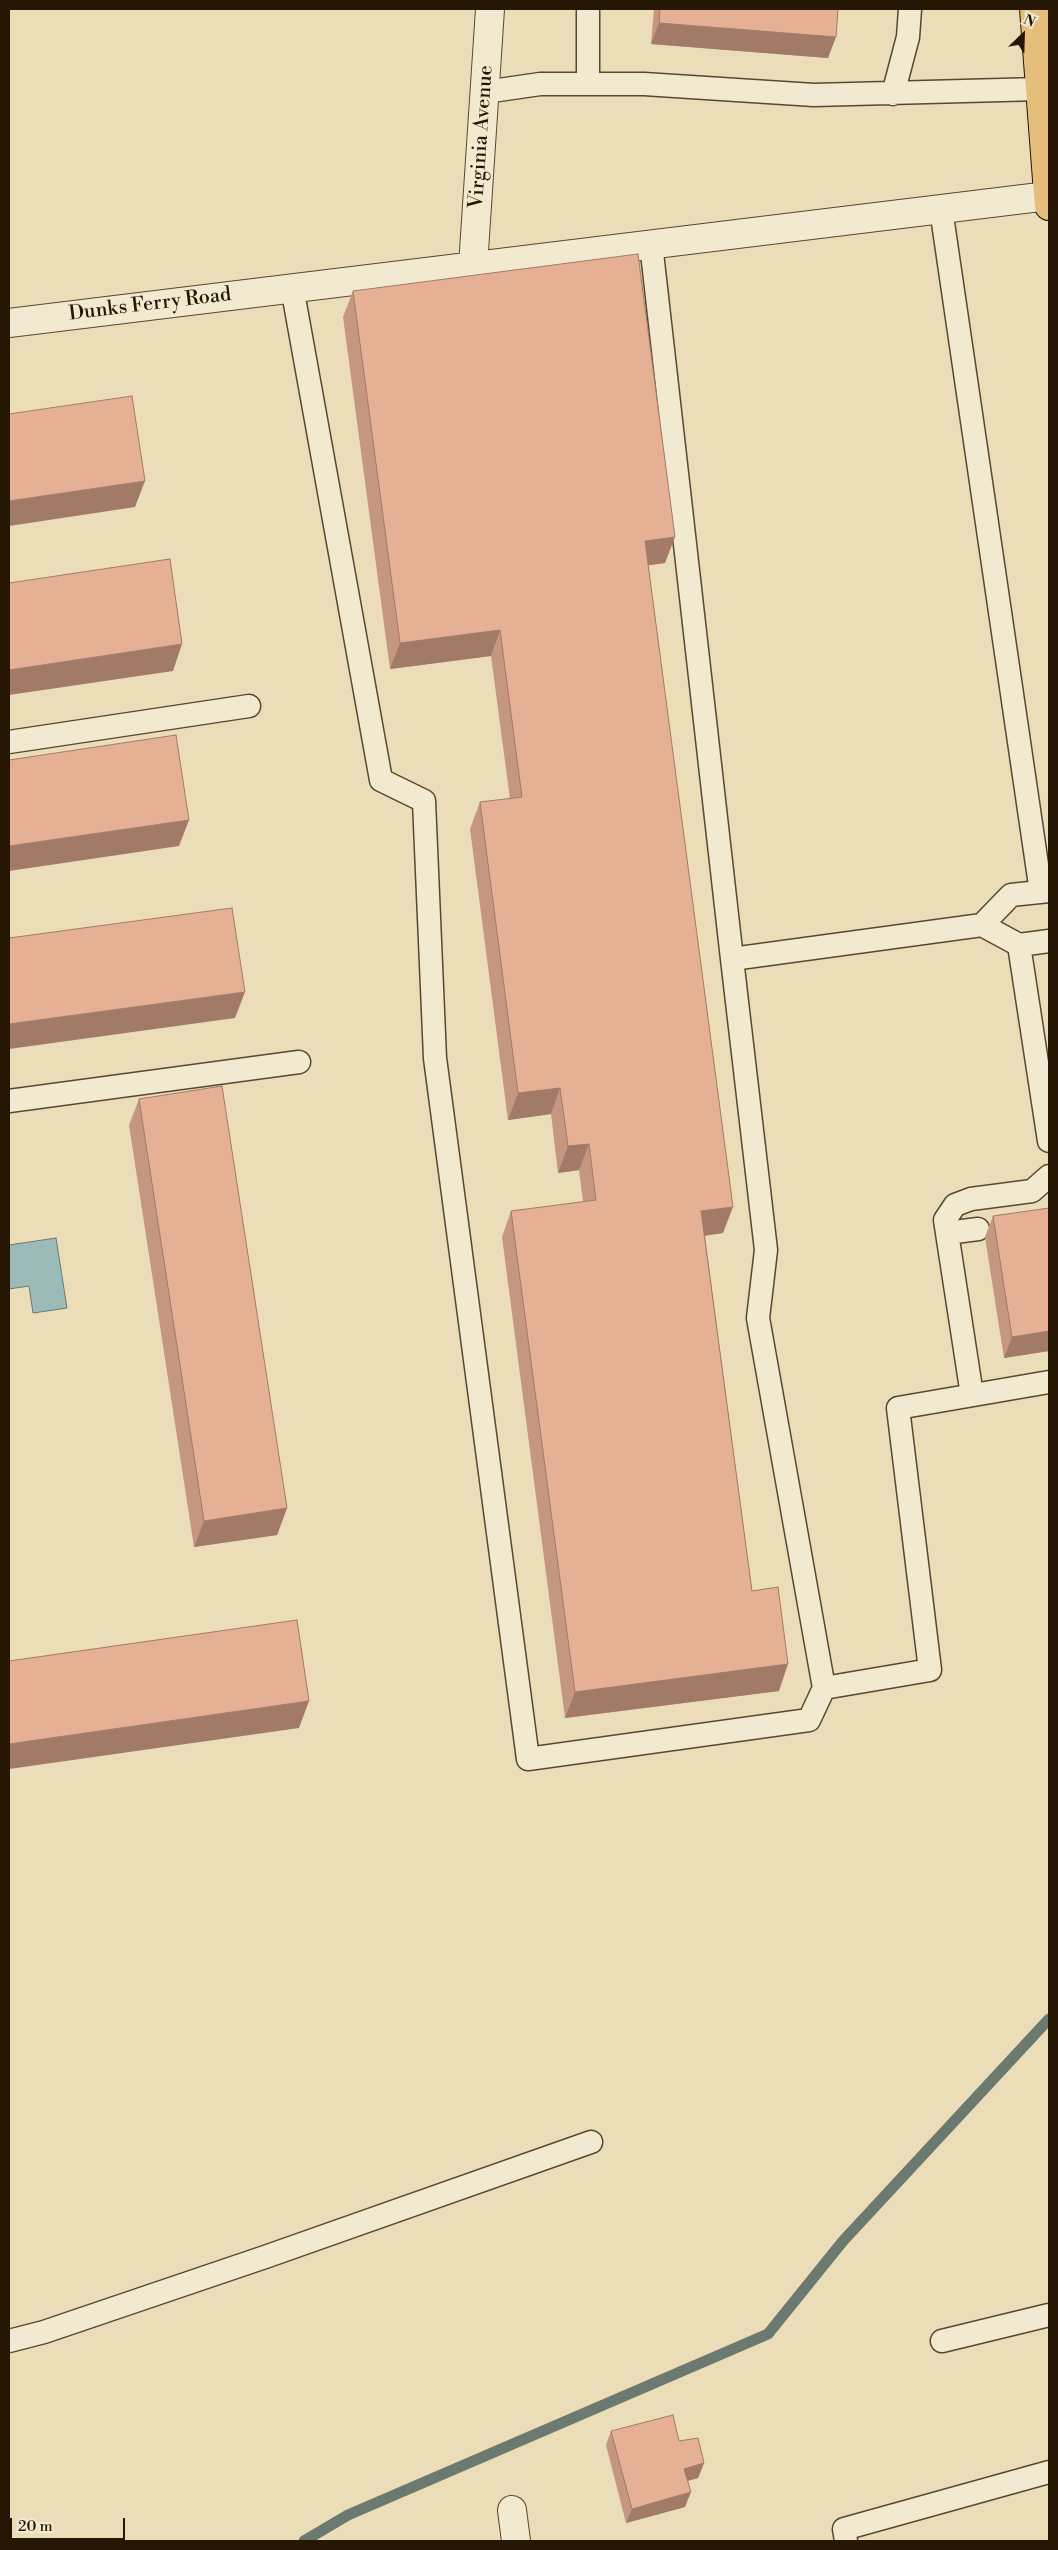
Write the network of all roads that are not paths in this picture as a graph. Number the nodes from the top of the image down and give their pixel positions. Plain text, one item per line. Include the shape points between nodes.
1 (490, 9) edge
2 (588, 9) edge
3 (910, 9) edge
4 (1034, 9) edge
5 (588, 84) junction
6 (1039, 89) junction
7 (485, 92) junction
8 (893, 94) junction
9 (1048, 201) edge
10 (940, 209) junction
11 (651, 244) junction
12 (473, 266) junction
13 (292, 287) junction
14 (9, 323) edge
15 (250, 706) dead end
16 (9, 742) edge
17 (1045, 891) edge
18 (982, 925) junction
19 (1049, 942) edge
20 (1019, 945) junction
21 (732, 959) junction
22 (299, 1062) dead end
23 (9, 1101) edge
24 (1049, 1142) edge
25 (1046, 1178) edge
26 (1036, 1209) edge
27 (978, 1229) dead end
28 (948, 1233) junction
29 (1049, 1382) edge
30 (972, 1395) junction
31 (824, 1688) junction
32 (591, 2142) dead end
33 (1049, 2314) edge
34 (9, 2341) edge
35 (942, 2341) dead end
36 (1049, 2472) edge
37 (512, 2510) dead end
38 (516, 2541) edge
39 (846, 2541) edge

1 - 7 street, Virginia Avenue
2 - 5 lane
3 - 8 lane via 908,37
4 - 6 main road
5 - 7 lane via 540,84
5 - 8 lane via 644,84 814,95
6 - 8 lane
6 - 9 main road
7 - 12 street, Virginia Avenue
9 - 10 street, Dunks Ferry Road
10 - 11 street, Dunks Ferry Road
10 - 17 lane
11 - 12 street, Dunks Ferry Road
11 - 21 lane
12 - 13 street, Dunks Ferry Road
13 - 14 street, Dunks Ferry Road
13 - 31 lane via 381,780 424,801 435,1058 528,1759 809,1720
15 - 16 lane
17 - 18 lane via 1011,895
18 - 20 lane
18 - 21 lane
19 - 20 lane
20 - 24 lane
21 - 31 lane via 766,1250 758,1318
22 - 23 lane
25 - 26 lane
25 - 28 lane via 1032,1191 971,1199 955,1205 946,1220
27 - 28 lane
28 - 30 lane
29 - 30 lane
30 - 31 lane via 898,1408 930,1670
32 - 34 lane via 265,2257
33 - 35 lane
36 - 39 lane via 844,2529
37 - 38 street

